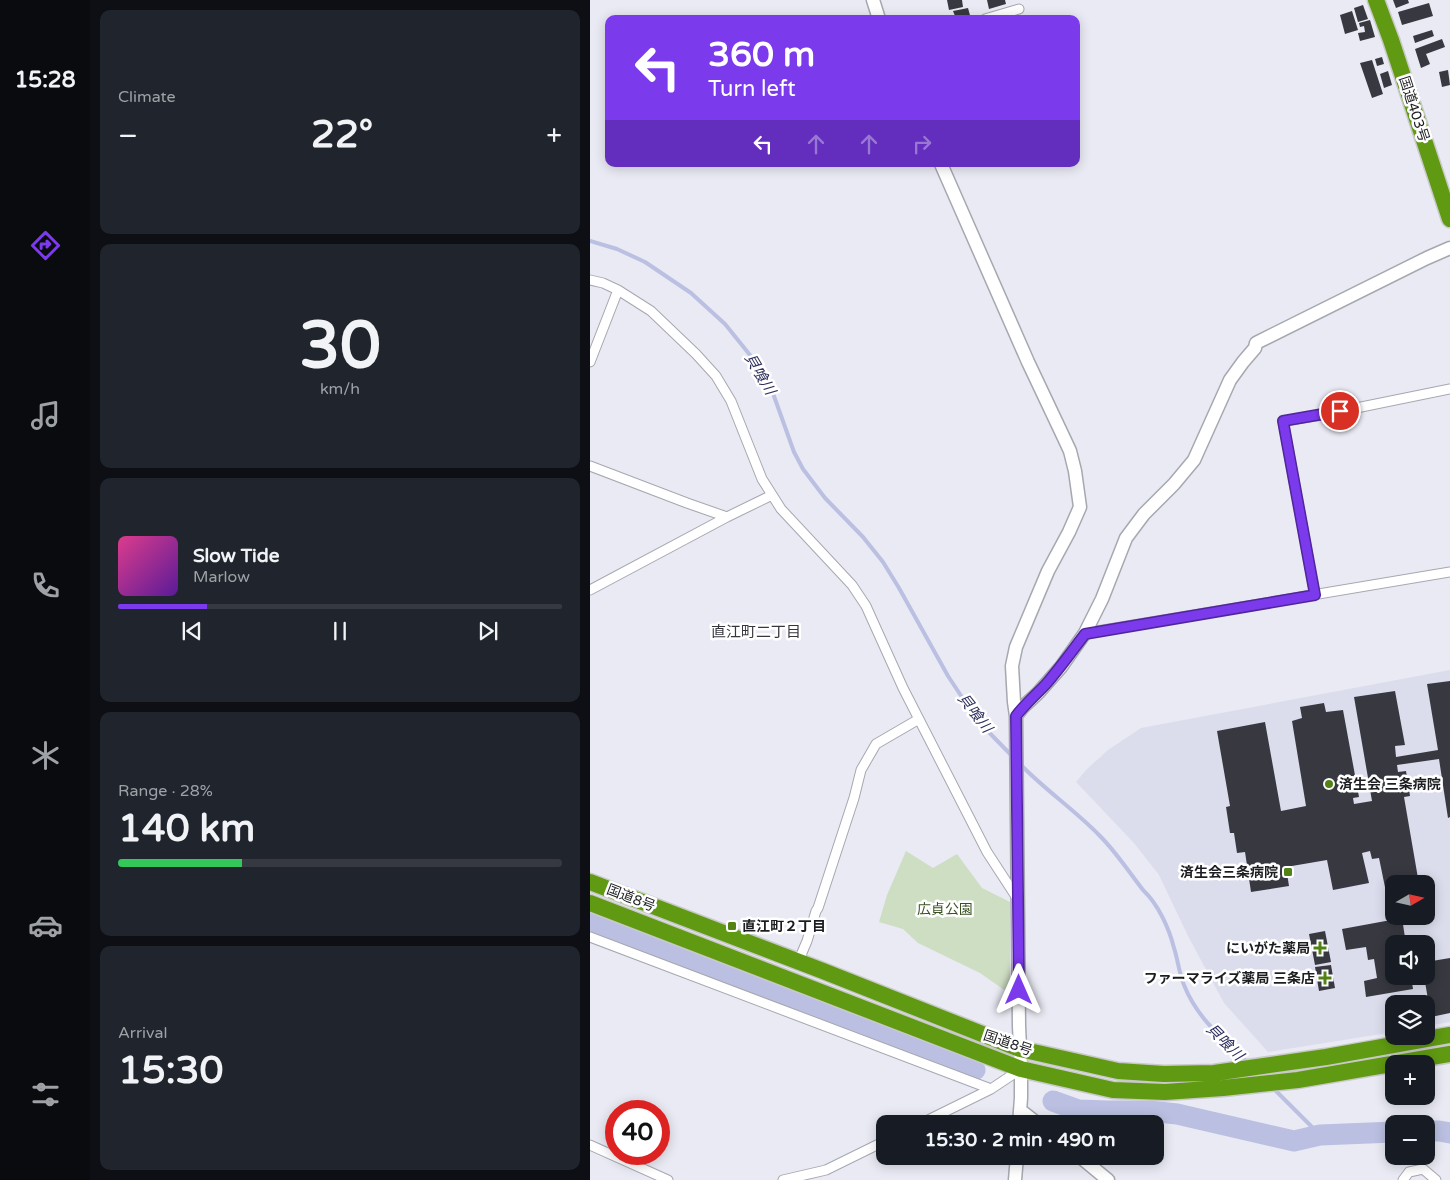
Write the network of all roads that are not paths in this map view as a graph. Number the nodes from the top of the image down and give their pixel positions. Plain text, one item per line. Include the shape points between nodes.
1 (873, 0) edge
2 (1376, 0) edge
3 (1019, 9) dead end
4 (878, 15) edge
5 (999, 15) edge
6 (943, 167) edge
7 (1450, 219) edge
8 (1450, 248) edge
9 (590, 280) edge
10 (618, 290) junction
11 (590, 362) edge
12 (1450, 389) edge
13 (590, 466) edge
14 (772, 495) junction
15 (727, 517) junction
16 (1450, 572) edge
17 (590, 590) edge
18 (1315, 595) junction
19 (1085, 634) junction
20 (1016, 718) junction
21 (919, 719) junction
22 (590, 882) edge
23 (1018, 900) junction
24 (590, 903) edge
25 (590, 937) edge
26 (798, 962) junction
27 (1450, 1035) edge
28 (1020, 1049) junction
29 (1450, 1054) edge
30 (1021, 1069) junction
31 (991, 1089) junction
32 (1020, 1110) junction
33 (938, 1115) edge
34 (1020, 1115) edge
35 (1026, 1115) edge
36 (590, 1145) edge
37 (876, 1145) edge
38 (1016, 1165) edge
39 (1089, 1165) edge
40 (668, 1180) edge
41 (782, 1180) edge
42 (1015, 1180) edge
43 (1108, 1180) edge
44 (1403, 1180) edge
45 (1436, 1180) edge

1 - 4 street
2 - 7 highway, 国道403号
3 - 5 street
6 - 20 street via 1070,452 1080,507 1016,647 1012,666
8 - 19 street via 1256,343 1230,380 1194,460 1126,538
9 - 10 street
10 - 11 street
10 - 14 street via 651,311 716,376 731,401 762,479
12 - 18 street via 1283,421
13 - 15 street
14 - 15 street
14 - 21 street via 780,509 852,585 866,606
15 - 17 street
16 - 18 street
18 - 19 street
19 - 20 street
20 - 23 street
21 - 23 street via 987,852
21 - 26 street via 876,744 861,770 808,941
22 - 26 highway, 国道8号
23 - 28 street
24 - 30 highway, 国道8号
25 - 31 street
26 - 28 highway, 国道8号
27 - 28 highway, 国道8号 via 1214,1073 1118,1071
28 - 30 street
29 - 30 highway, 国道8号 via 1298,1080 1165,1092 1113,1090
30 - 31 street
30 - 32 street
31 - 33 street
32 - 34 street
32 - 35 street
36 - 40 street
37 - 41 street via 826,1170
38 - 42 street
39 - 43 street
44 - 45 street via 1410,1172 1423,1169

